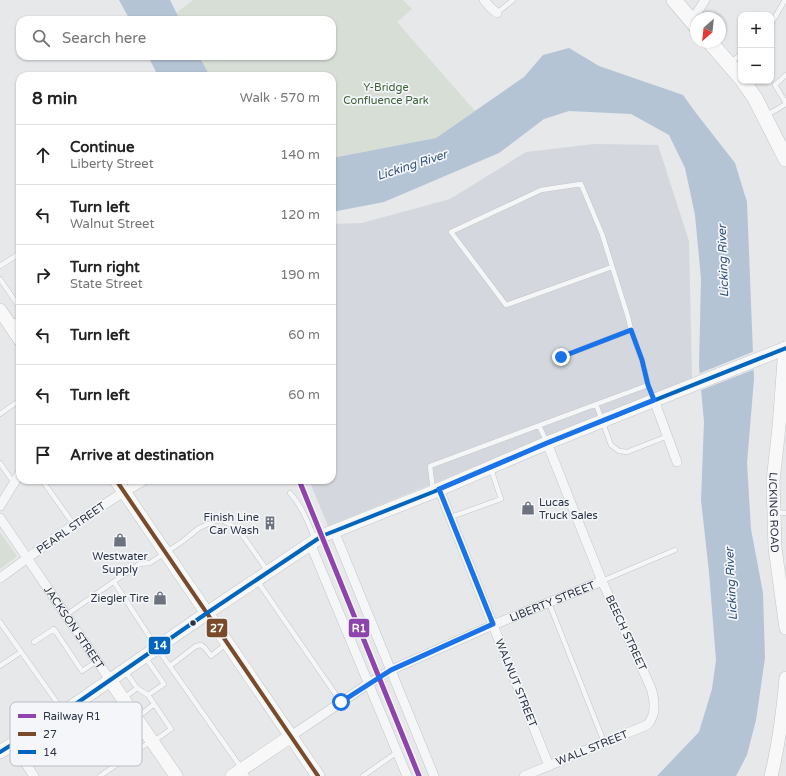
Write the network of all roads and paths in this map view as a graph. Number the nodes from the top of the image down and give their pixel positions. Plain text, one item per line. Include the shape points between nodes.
1 (484, 0) edge
2 (513, 0) edge
3 (674, 0) edge
4 (705, 0) edge
5 (785, 0) edge
6 (699, 12) edge
7 (497, 13) joint
8 (690, 18) edge
9 (774, 19) edge
10 (715, 48) edge
11 (738, 57) edge
12 (730, 64) junction
13 (738, 74) edge
14 (786, 75) edge
15 (745, 84) edge
16 (786, 104) edge
17 (765, 116) junction
18 (786, 159) edge
19 (16, 256) edge
20 (0, 266) edge
21 (612, 267) junction
22 (0, 279) edge
23 (16, 302) edge
24 (0, 310) edge
25 (15, 321) edge
26 (631, 330) junction
27 (782, 349) edge
28 (561, 357) dead end
29 (648, 385) junction
30 (654, 400) junction
31 (16, 403) edge
32 (596, 404) junction
33 (0, 414) edge
34 (602, 421) junction
35 (539, 426) junction
36 (783, 427) edge
37 (668, 436) junction
38 (547, 443) junction
39 (678, 462) dead end
40 (0, 463) edge
41 (491, 467) junction
42 (16, 480) edge
43 (14, 483) junction
44 (45, 484) edge
45 (119, 484) edge
46 (137, 484) edge
47 (436, 491) junction
48 (124, 492) junction
49 (290, 494) dead end
50 (0, 506) edge
51 (780, 513) edge
52 (451, 517) junction
53 (0, 518) edge
54 (74, 525) junction
55 (334, 531) junction
56 (313, 542) junction
57 (675, 550) dead end
58 (166, 553) junction
59 (27, 558) junction
60 (268, 572) junction
61 (0, 578) edge
62 (256, 580) junction
63 (602, 581) junction
64 (114, 582) junction
65 (549, 602) junction
66 (207, 613) junction
67 (66, 616) junction
68 (0, 622) edge
69 (493, 624) junction
70 (786, 628) edge
71 (34, 642) dead end
72 (228, 643) junction
73 (157, 648) junction
74 (21, 652) junction
75 (145, 656) junction
76 (97, 661) junction
77 (0, 666) edge
78 (170, 666) junction
79 (124, 670) junction
80 (391, 670) junction
81 (786, 678) edge
82 (110, 680) junction
83 (368, 684) junction
84 (137, 688) junction
85 (148, 695) junction
86 (123, 698) junction
87 (57, 702) edge
88 (78, 702) edge
89 (126, 702) edge
90 (341, 702) junction
91 (154, 704) junction
92 (142, 713) edge
93 (654, 713) joint
94 (142, 727) edge
95 (291, 736) junction
96 (152, 741) junction
97 (604, 742) junction
98 (10, 747) edge
99 (142, 748) edge
100 (0, 752) edge
101 (396, 753) junction
102 (27, 766) edge
103 (115, 766) edge
104 (549, 766) junction
105 (240, 774) edge
106 (34, 776) edge
107 (100, 776) edge
108 (176, 776) edge
109 (318, 776) edge
110 (363, 776) edge
111 (407, 776) edge
112 (434, 776) edge
113 (524, 776) edge
114 (771, 776) edge

1 - 7 street
2 - 7 lane
3 - 8 main road
4 - 6 street
5 - 9 lane
10 - 12 main road
11 - 12 lane
12 - 13 main road
14 - 16 lane via 775,86
15 - 17 main road
16 - 17 lane
17 - 18 main road
19 - 20 lane
21 - 21 lane via 602,234 581,184 541,190 451,232 506,305
21 - 26 lane
22 - 23 lane
24 - 25 main road
26 - 28 lane
26 - 29 lane
27 - 30 main road
27 - 36 main road, LICKING ROAD
29 - 30 lane
29 - 32 lane
30 - 34 main road
30 - 37 street
31 - 33 lane
32 - 34 lane
32 - 35 lane
34 - 37 lane via 611,445 619,451 627,452
34 - 38 main road
35 - 38 lane
35 - 47 lane via 430,466
36 - 51 main road, LICKING ROAD via 773,481
37 - 39 street
38 - 41 main road
38 - 63 street, BEECH STREET
40 - 43 lane
41 - 47 main road
41 - 52 lane via 501,499
42 - 43 street
43 - 50 street
44 - 54 lane
45 - 48 main road
46 - 48 street, PEARL STREET
47 - 52 street, WALNUT STREET
47 - 55 main road
48 - 54 street, PEARL STREET
48 - 58 main road
49 - 56 lane via 305,514
51 - 70 main road, LICKING ROAD via 775,548
52 - 69 street, WALNUT STREET
53 - 59 street, JACKSON STREET
54 - 59 street, PEARL STREET
55 - 56 main road
55 - 80 street
56 - 60 main road
56 - 83 street
57 - 63 lane
58 - 60 lane via 199,528 222,520 238,529
58 - 64 lane via 150,563 139,564
58 - 66 main road
59 - 61 street, PEARL STREET
59 - 67 street, JACKSON STREET
60 - 62 main road
62 - 66 main road
62 - 90 lane
63 - 65 street, LIBERTY STREET
63 - 93 street, BEECH STREET via 651,688 655,699
64 - 67 lane
64 - 73 lane
65 - 69 street, LIBERTY STREET
65 - 97 lane
66 - 72 main road
66 - 73 main road
67 - 76 street, JACKSON STREET
68 - 74 lane
69 - 80 street, LIBERTY STREET
69 - 104 street, WALNUT STREET
71 - 76 lane via 54,629 82,671
72 - 78 lane via 211,656 201,645 196,646
72 - 95 main road
73 - 75 main road
73 - 78 lane
74 - 77 lane
74 - 87 lane
75 - 79 main road
75 - 85 lane via 164,684
76 - 82 street, JACKSON STREET
78 - 105 lane
79 - 82 main road
79 - 84 lane
80 - 83 street, LIBERTY STREET
80 - 112 street
81 - 114 main road via 782,718
82 - 86 main road, JACKSON STREET
82 - 88 main road
83 - 90 street, LIBERTY STREET
83 - 101 street
84 - 85 lane
84 - 86 lane
85 - 91 lane
86 - 89 main road, JACKSON STREET
90 - 95 street, LIBERTY STREET
91 - 92 lane
91 - 96 lane via 171,729
93 - 97 street, WALL STREET via 647,726
94 - 96 main road, JACKSON STREET
95 - 105 main road, LIBERTY STREET
95 - 109 main road
96 - 99 lane
96 - 108 main road, JACKSON STREET
97 - 104 street, WALL STREET
98 - 100 main road
101 - 110 lane
101 - 111 street
102 - 106 street
103 - 107 lane
104 - 113 street, WALL STREET

